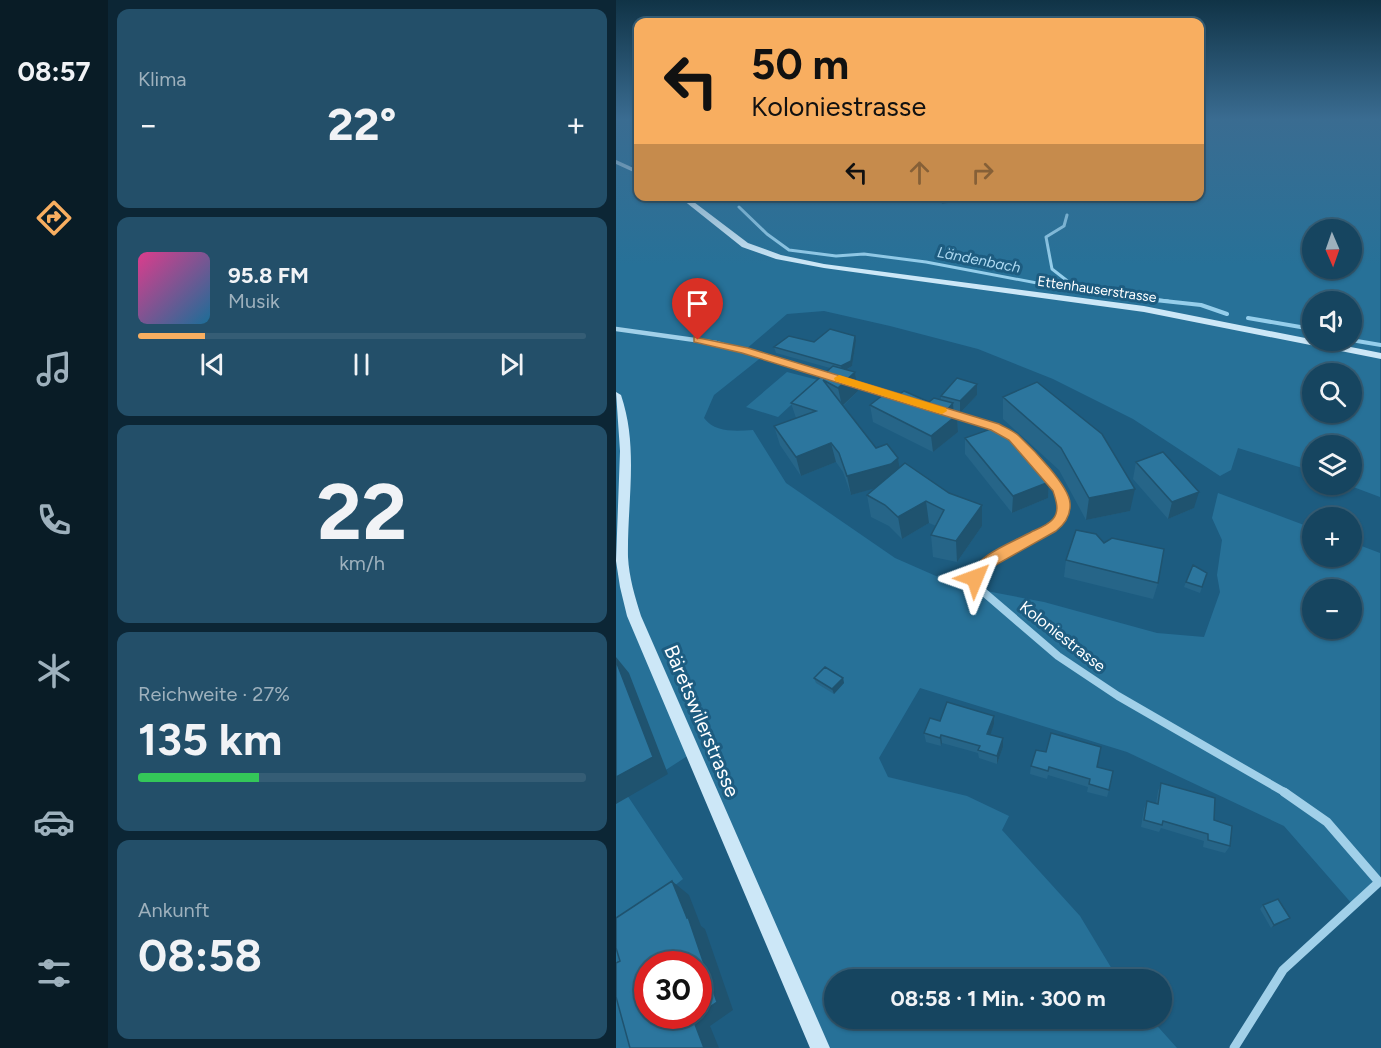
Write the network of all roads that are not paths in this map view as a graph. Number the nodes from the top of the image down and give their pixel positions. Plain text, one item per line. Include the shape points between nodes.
1 (688, 201) edge
2 (616, 329) edge
3 (1381, 356) edge
4 (837, 378) edge
5 (848, 381) edge
6 (616, 395) edge
7 (906, 399) edge
8 (938, 410) edge
9 (820, 1048) edge
10 (1234, 1048) edge

1 - 3 street, Ettenhauserstrasse via 745,245 779,257 1144,309
2 - 4 street via 716,343
5 - 7 street
6 - 9 street, Bäretswilerstrasse via 625,430 622,560 634,616
8 - 10 street, Koloniestrasse via 1009,433 1059,490 1064,501 1058,523 978,571 975,581 981,590 1058,656 1118,696 1300,801 1327,822 1379,882 1283,970

